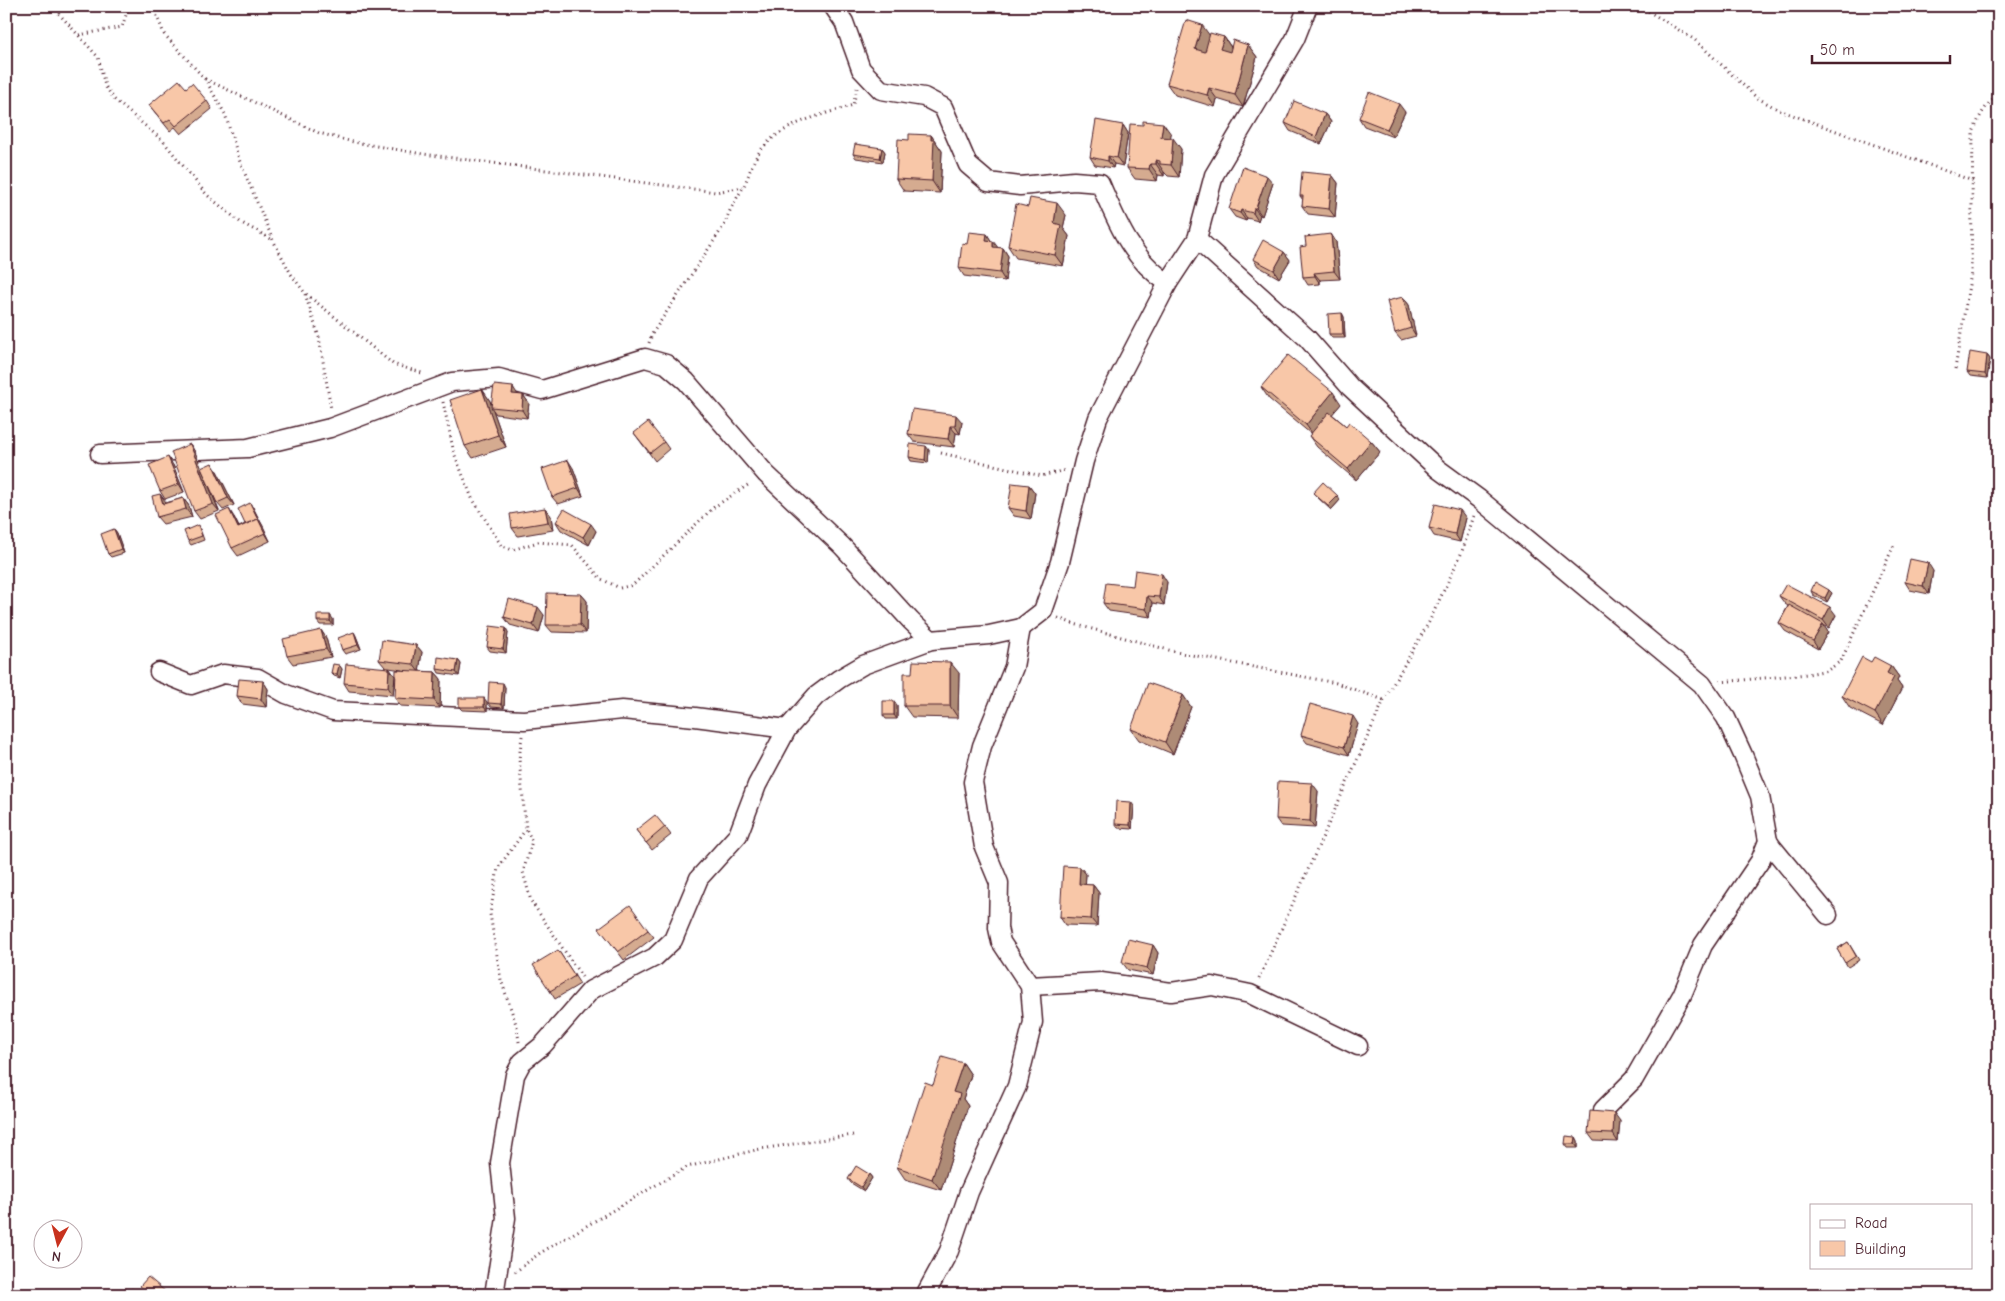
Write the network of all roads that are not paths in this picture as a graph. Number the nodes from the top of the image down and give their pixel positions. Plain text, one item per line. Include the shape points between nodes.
1 (833, 6) edge
2 (1308, 6) edge
3 (1197, 239) junction
4 (1168, 284) junction
5 (100, 454) dead end
6 (1021, 628) junction
7 (931, 640) junction
8 (159, 672) dead end
9 (787, 729) junction
10 (1768, 841) junction
11 (1828, 915) dead end
12 (1030, 986) junction
13 (1358, 1046) dead end
14 (1604, 1110) edge
15 (495, 1291) edge
16 (925, 1295) edge

1 - 4 street via 844,22 861,69 881,90 924,96 943,106 968,165 988,182 1020,186 1074,180 1100,183 1123,236 1153,274
2 - 3 street via 1295,40 1214,175
3 - 4 street
3 - 10 street via 1307,338 1350,387 1438,469 1480,498 1702,684 1726,718 1760,796
4 - 6 street via 1098,418 1084,461 1060,562 1043,611
5 - 7 street via 248,448 330,428 445,385 499,378 542,390 645,358 666,364 686,381 766,474 842,546
6 - 7 street via 990,635
6 - 12 street via 1014,666 982,746 973,782 984,847 999,883 998,928 1001,942
7 - 9 street via 863,665 839,679 816,696
8 - 9 street via 191,684 223,674 258,678 286,694 333,711 524,720 622,710
9 - 15 street via 757,785 738,835 699,878 673,940 655,957 590,990 543,1045 522,1062 514,1075 500,1163 506,1218
10 - 11 street
10 - 14 street via 1760,861 1703,945 1682,995 1634,1080
12 - 13 street via 1101,982 1171,992 1212,986 1250,994
12 - 16 street via 1033,1022 1017,1086 969,1192 949,1251

